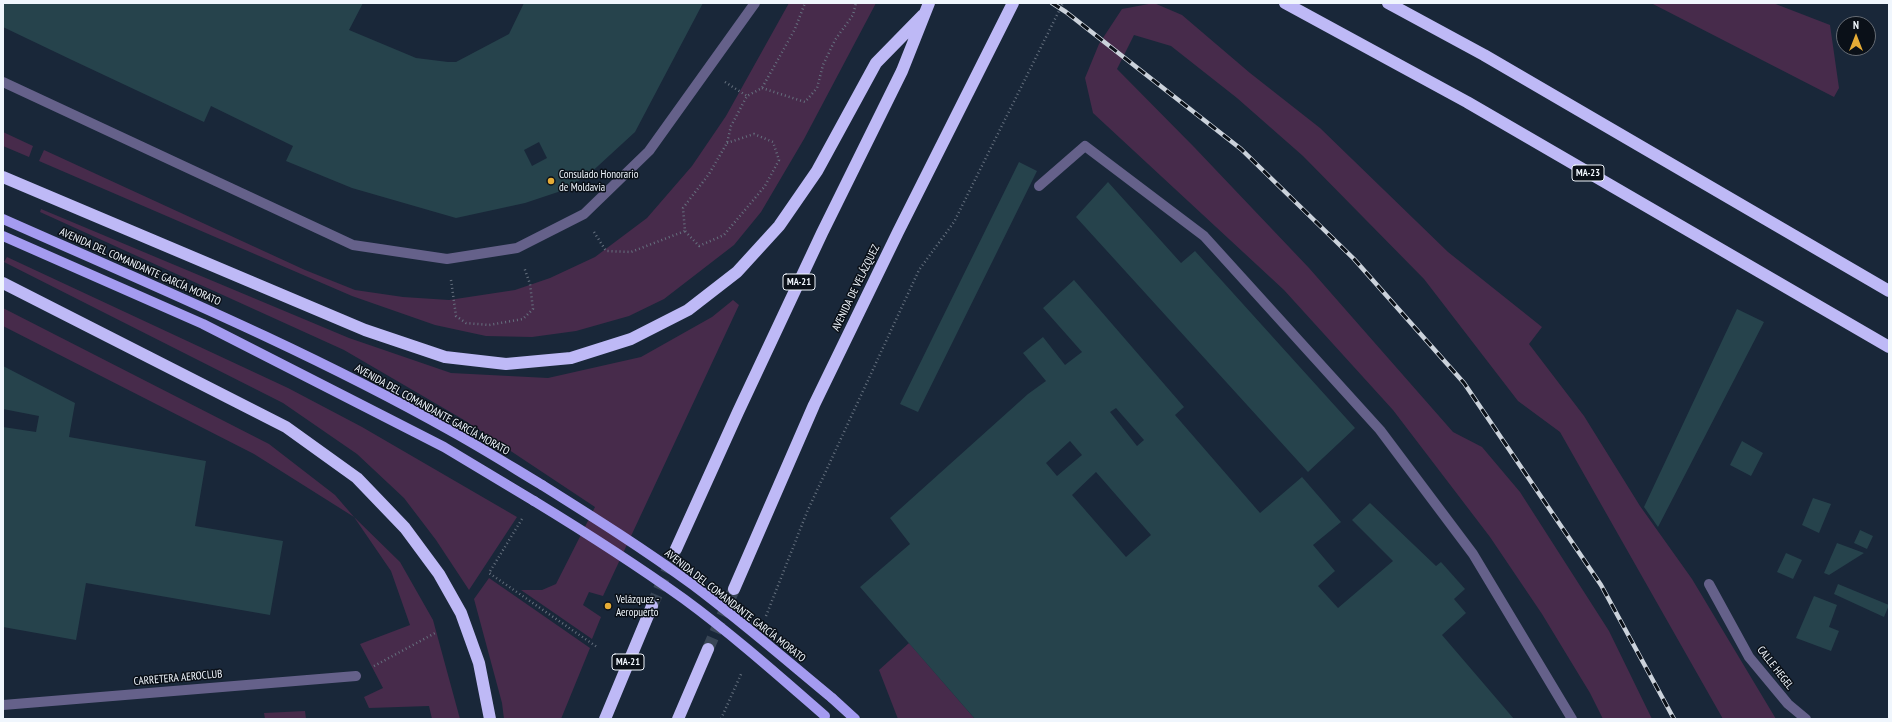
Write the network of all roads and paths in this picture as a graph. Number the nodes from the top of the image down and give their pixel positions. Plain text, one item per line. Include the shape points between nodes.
1 (755, 3) edge
2 (805, 3) edge
3 (856, 3) edge
4 (929, 3) edge
5 (1013, 3) edge
6 (1063, 3) edge
7 (1285, 3) edge
8 (1388, 3) edge
9 (923, 15) junction
10 (706, 69) junction
11 (3, 82) edge
12 (762, 88) junction
13 (747, 96) junction
14 (727, 143) junction
15 (3, 177) edge
16 (1039, 186) dead end
17 (584, 214) junction
18 (3, 219) edge
19 (685, 231) junction
20 (3, 236) edge
21 (517, 248) junction
22 (447, 259) junction
23 (3, 283) edge
24 (1889, 291) edge
25 (1889, 347) edge
26 (807, 512) dead end
27 (524, 517) dead end
28 (676, 549) tunnel mouth
29 (1709, 584) dead end
30 (734, 589) tunnel mouth
31 (652, 606) tunnel mouth
32 (437, 632) dead end
33 (596, 647) dead end
34 (708, 649) tunnel mouth
35 (356, 676) joint
36 (3, 705) edge
37 (826, 717) edge
38 (490, 719) edge
39 (605, 719) edge
40 (678, 719) edge
41 (855, 719) edge
42 (1572, 719) edge
43 (1806, 719) edge

1 - 10 street
2 - 12 path via 795,29
3 - 12 path via 853,15 835,40 822,65 817,88 805,102
4 - 9 highway, MA-21
5 - 30 highway, AVENIDA DE VELÁZQUEZ via 814,405
6 - 26 path via 954,222 919,270
7 - 25 highway, MA-23 via 1467,102
8 - 24 highway via 1484,54
9 - 15 highway via 876,63 817,171 779,226 737,272 688,310 631,339 572,358 506,364 445,358 365,330
9 - 28 highway, MA-21 via 902,71 818,240
10 - 13 path
10 - 17 street via 649,151
11 - 22 street via 353,245
12 - 13 path
13 - 14 path via 731,126
14 - 19 path via 709,174 684,208
14 - 19 path via 754,134 773,142 779,160 765,186 724,235 699,246
16 - 42 street via 1085,146 1204,236 1380,430 1473,554
17 - 19 path via 606,250 631,252
17 - 21 street
18 - 41 main road, AVENIDA DEL COMANDANTE GARCÍA MORATO, bridge via 213,312 348,377 451,431 619,533 763,641
20 - 37 main road, bridge via 203,324 437,443 611,548 685,600 757,656
21 - 22 street
21 - 22 path via 530,284 533,309 523,319 490,325 466,323 456,316
23 - 38 highway via 286,427 357,478 405,528 443,580 461,613 479,663
27 - 33 path via 489,573
29 - 43 street, CALLE HEGEL via 1749,657 1788,704
31 - 39 highway, MA-21
32 - 35 path
34 - 40 highway
35 - 36 street, CARRETERA AEROCLUB

